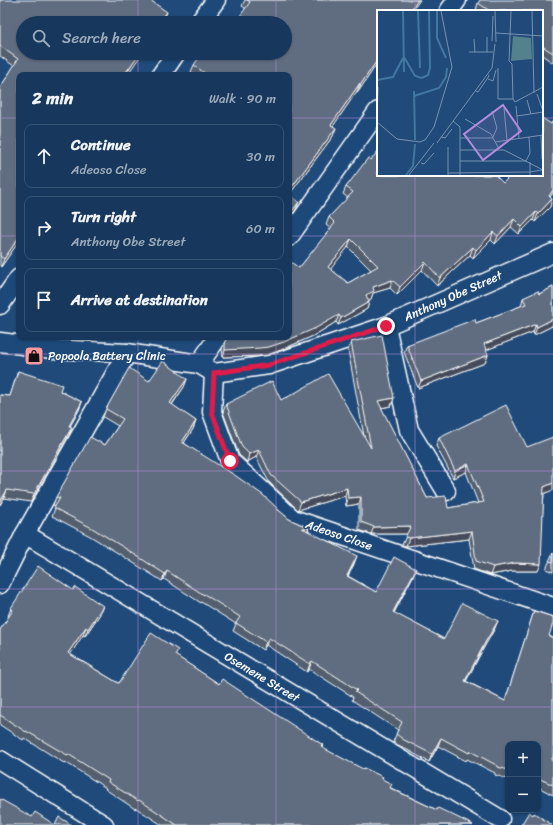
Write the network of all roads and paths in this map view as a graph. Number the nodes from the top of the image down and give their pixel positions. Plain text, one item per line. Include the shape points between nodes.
1 (216, 0) edge
2 (457, 0) edge
3 (450, 10) edge
4 (204, 16) edge
5 (171, 60) edge
6 (163, 72) edge
7 (377, 112) edge
8 (292, 233) edge
9 (553, 253) edge
10 (16, 282) edge
11 (0, 305) edge
12 (386, 326) junction
13 (217, 340) edge
14 (0, 342) edge
15 (127, 353) junction
16 (206, 369) junction
17 (446, 491) dead end
18 (25, 534) junction
19 (0, 584) edge
20 (553, 607) edge
21 (0, 760) edge
22 (500, 819) dead end
23 (104, 825) edge

1 - 4 street
2 - 3 street
5 - 6 street
7 - 8 street
9 - 12 street, Anthony Obe Street
10 - 11 street
12 - 16 street, Anthony Obe Street via 269,365
12 - 17 street via 409,430
13 - 16 street
14 - 15 street, Anthony Obe Street via 52,349
15 - 16 street, Anthony Obe Street
15 - 18 street
16 - 20 street, Adeoso Close via 212,412 230,461 293,519
18 - 19 street
18 - 22 street, Osemene Street
21 - 23 street

